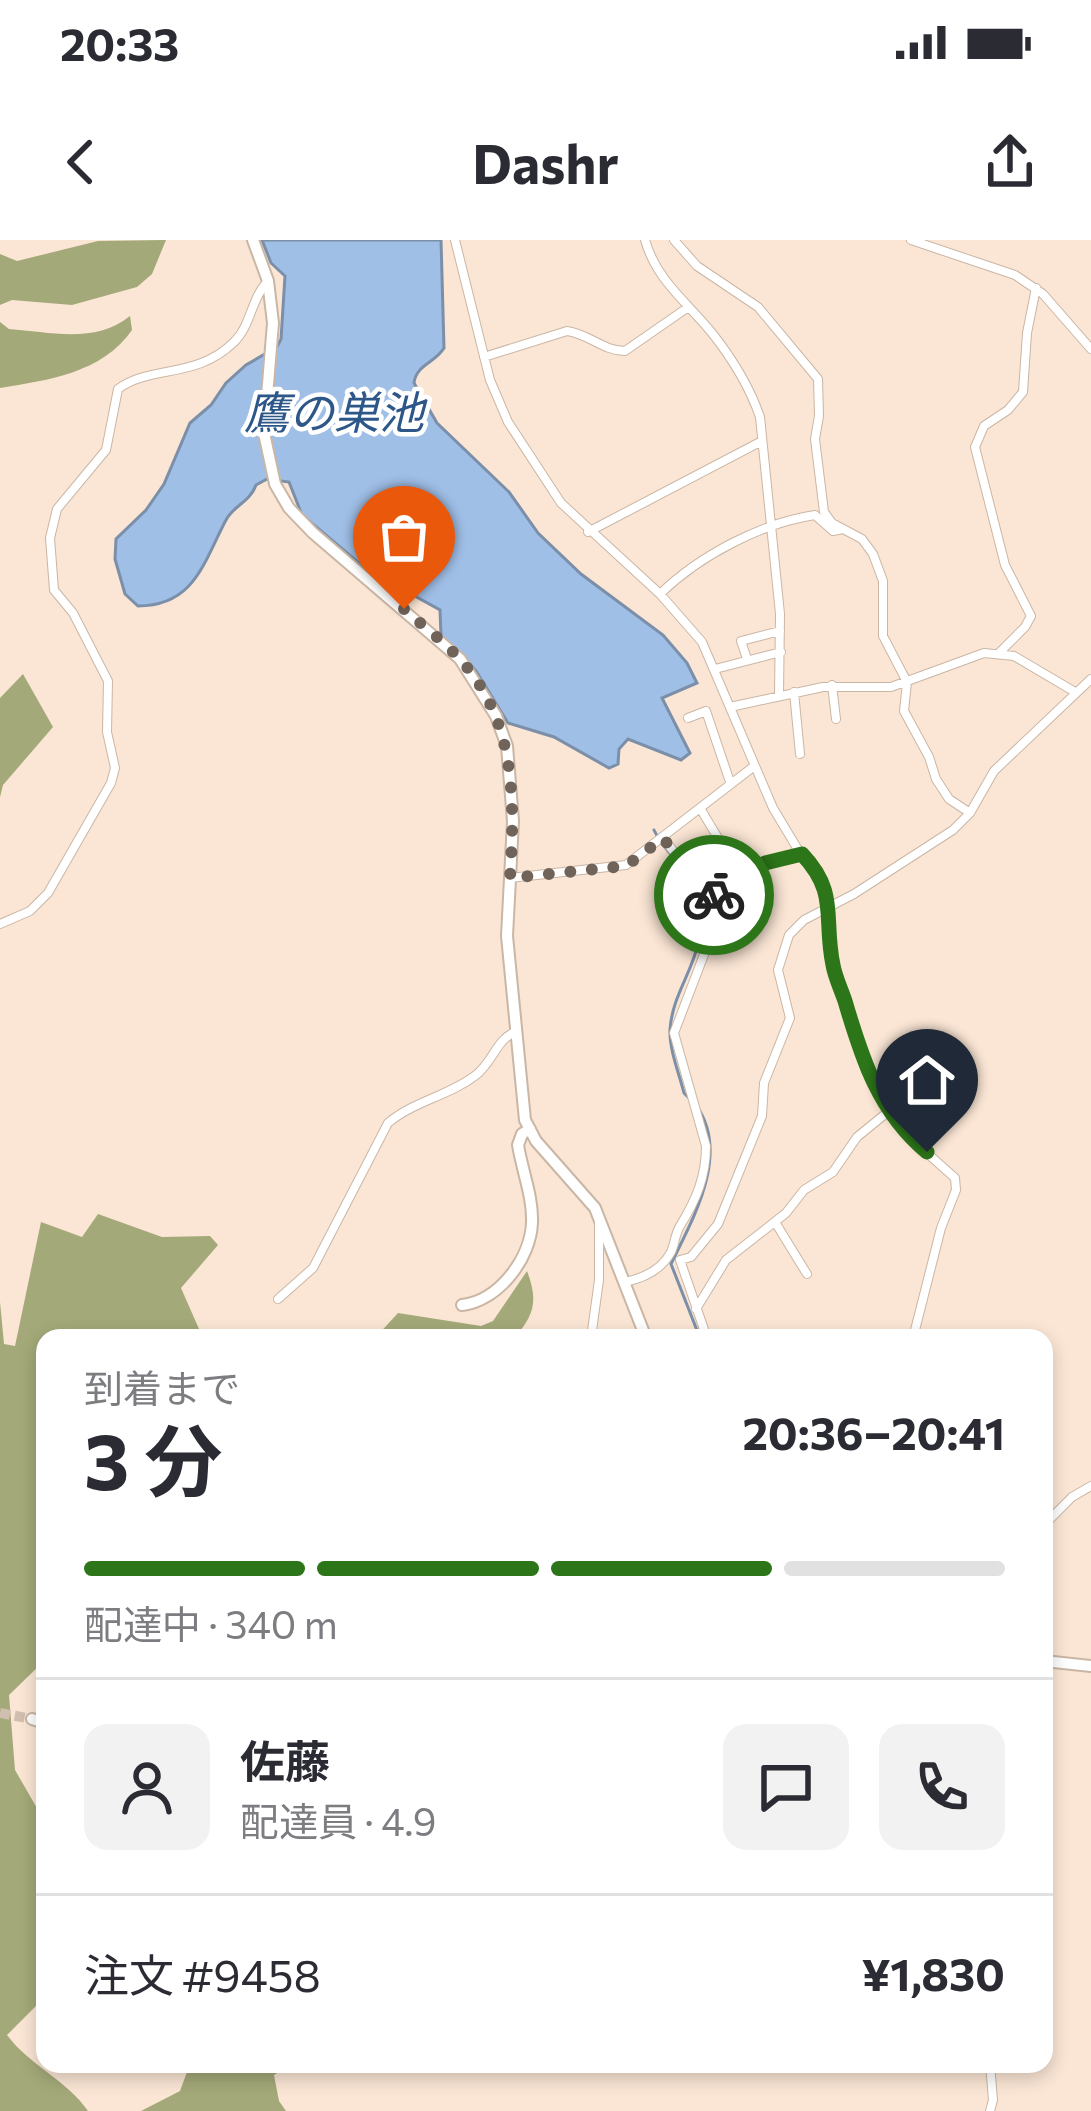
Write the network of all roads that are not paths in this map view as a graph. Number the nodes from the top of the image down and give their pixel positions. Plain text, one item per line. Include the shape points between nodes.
1 (253, 240) edge
2 (455, 240) edge
3 (645, 240) edge
4 (674, 240) edge
5 (911, 240) edge
6 (268, 281) junction
7 (1036, 289) junction
8 (687, 308) junction
9 (1091, 350) edge
10 (484, 356) junction
11 (762, 441) junction
12 (771, 528) junction
13 (844, 530) junction
14 (588, 532) junction
15 (660, 594) junction
16 (780, 631) junction
17 (781, 652) junction
18 (999, 653) junction
19 (747, 659) junction
20 (715, 669) junction
21 (1091, 679) edge
22 (907, 682) junction
23 (832, 686) junction
24 (794, 692) junction
25 (1075, 692) junction
26 (779, 695) junction
27 (730, 707) junction
28 (688, 718) dead end
29 (836, 718) dead end
30 (800, 754) dead end
31 (753, 766) junction
32 (730, 782) junction
33 (700, 808) junction
34 (970, 813) junction
35 (663, 838) junction
36 (802, 854) junction
37 (510, 878) junction
38 (742, 878) junction
39 (702, 899) junction
40 (829, 905) junction
41 (0, 923) edge
42 (515, 1032) junction
43 (889, 1111) junction
44 (530, 1129) junction
45 (599, 1216) junction
46 (775, 1222) junction
47 (670, 1256) junction
48 (680, 1261) junction
49 (807, 1274) dead end
50 (625, 1282) junction
51 (278, 1299) dead end
52 (462, 1305) dead end
53 (696, 1309) junction
54 (592, 1329) edge
55 (643, 1329) edge
56 (704, 1329) edge
57 (916, 1329) edge
58 (1091, 1486) edge
59 (1053, 1516) edge
60 (1053, 1662) edge
61 (1091, 1666) edge
62 (32, 1719) tunnel mouth
63 (36, 1720) edge
64 (990, 2073) edge
65 (990, 2111) edge

1 - 6 street
2 - 10 street
3 - 8 street via 663,282
4 - 13 street via 758,307 818,380 814,439 824,512
5 - 7 street via 992,265
6 - 37 street via 274,338 264,433 275,484 289,508 460,659 483,692 513,781
6 - 41 street via 233,344 195,368 131,379 118,389 106,450 52,518 54,590 108,681 115,768 57,881 30,910
7 - 9 street
7 - 18 street via 1023,392 985,426 975,447 1005,565 1031,616
8 - 10 street via 625,351 567,331
8 - 11 street via 755,402
10 - 14 street via 530,460
11 - 12 street
11 - 14 street
12 - 13 street via 815,514 832,531
12 - 15 street via 699,561
12 - 16 street
13 - 22 street via 862,539 877,562 883,636
14 - 15 street
15 - 20 street
16 - 17 street
16 - 19 street via 741,640
17 - 19 street
17 - 26 street
18 - 22 street
18 - 25 street
19 - 20 street
20 - 27 street
21 - 25 street
22 - 23 street
22 - 34 street via 904,711 936,779
23 - 24 street
23 - 29 street
24 - 26 street
24 - 30 street
25 - 34 street via 994,771
26 - 27 street
27 - 31 street
28 - 32 street via 706,711
31 - 32 street
31 - 36 street
32 - 33 street
33 - 35 street
33 - 38 street
34 - 40 street via 920,854
35 - 37 street via 626,866
35 - 39 street
36 - 38 street
36 - 40 street via 818,871
37 - 42 street
38 - 39 street
39 - 47 street via 705,952 674,1033 706,1163
40 - 43 street via 832,964 866,1071
40 - 48 street via 789,934 778,970 790,1018 764,1083 762,1116 718,1224
42 - 44 street
42 - 51 street via 464,1084 388,1123 313,1268
43 - 46 street
43 - 57 street via 957,1185
44 - 45 street
44 - 52 street via 518,1140 529,1240 495,1293
45 - 50 street
45 - 54 street
46 - 49 street
46 - 53 street via 724,1263
47 - 48 street
47 - 50 street via 650,1275
48 - 53 street
50 - 55 street
53 - 56 street
58 - 59 street
60 - 61 street
62 - 63 street
64 - 65 street

